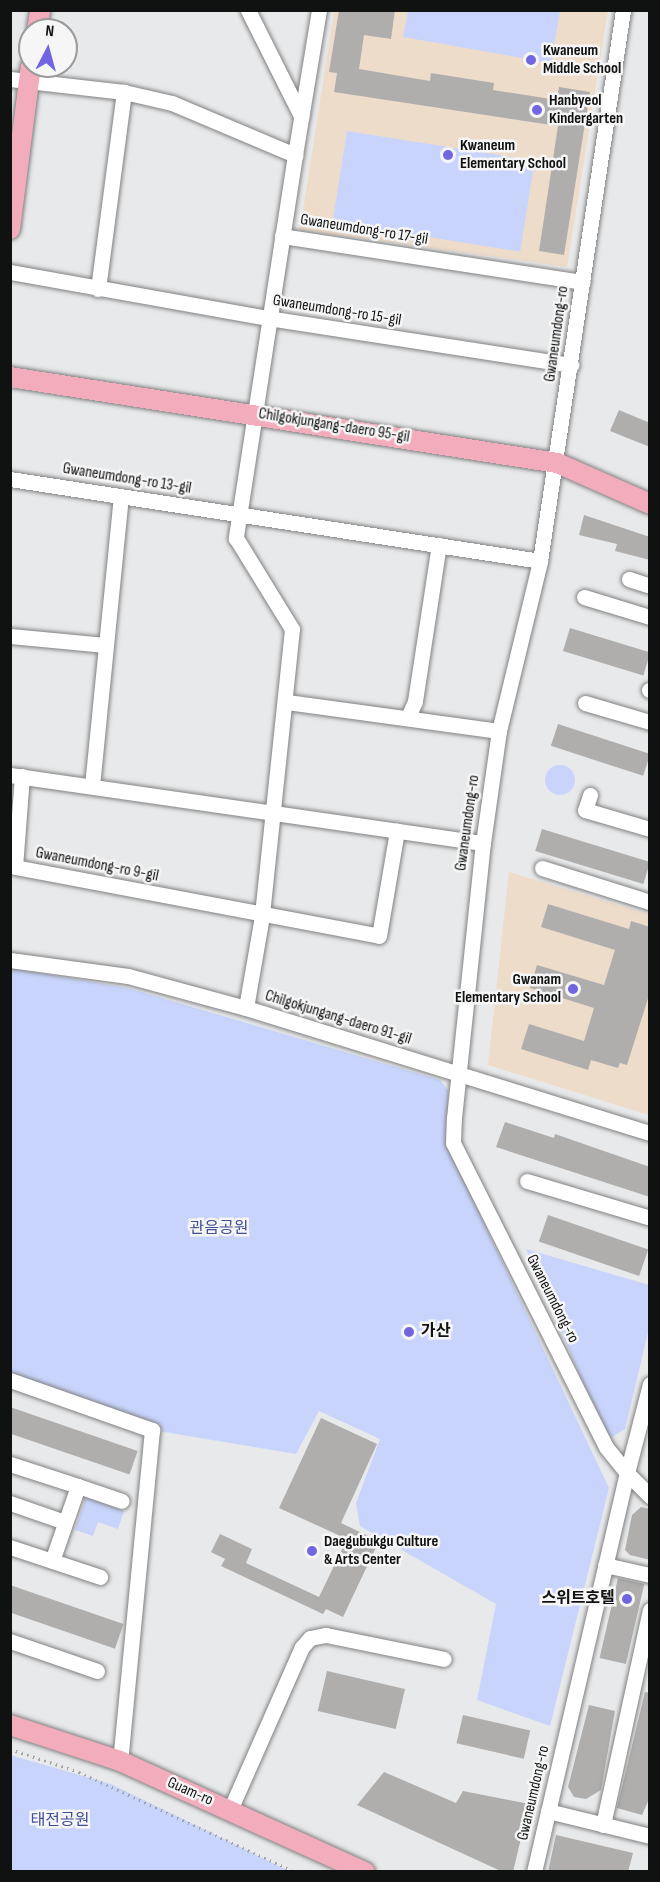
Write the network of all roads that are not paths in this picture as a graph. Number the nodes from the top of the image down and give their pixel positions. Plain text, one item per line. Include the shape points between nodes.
1 (248, 10) edge
2 (319, 10) edge
3 (623, 10) edge
4 (23, 78) edge
5 (36, 78) edge
6 (124, 92) junction
7 (301, 116) junction
8 (295, 155) junction
9 (10, 229) edge
10 (282, 236) junction
11 (10, 272) edge
12 (583, 282) junction
13 (98, 289) junction
14 (268, 318) junction
15 (571, 365) junction
16 (10, 377) edge
17 (254, 413) junction
18 (557, 463) junction
19 (10, 478) edge
20 (121, 496) junction
21 (650, 504) edge
22 (238, 515) junction
23 (439, 545) junction
24 (540, 561) junction
25 (629, 579) dead end
26 (650, 586) edge
27 (584, 597) dead end
28 (650, 617) edge
29 (10, 636) edge
30 (106, 645) junction
31 (287, 702) junction
32 (585, 704) dead end
33 (408, 717) junction
34 (650, 722) edge
35 (499, 731) junction
36 (16, 775) edge
37 (92, 786) junction
38 (590, 795) dead end
39 (274, 813) junction
40 (650, 829) edge
41 (397, 831) junction
42 (483, 843) junction
43 (542, 868) dead end
44 (650, 903) edge
45 (262, 916) junction
46 (10, 960) edge
47 (246, 1008) junction
48 (458, 1075) junction
49 (650, 1133) edge
50 (527, 1181) dead end
51 (650, 1218) edge
52 (10, 1380) edge
53 (650, 1384) edge
54 (646, 1418) edge
55 (10, 1464) edge
56 (627, 1473) junction
57 (78, 1486) junction
58 (650, 1496) edge
59 (122, 1501) dead end
60 (10, 1503) edge
61 (65, 1522) junction
62 (10, 1547) edge
63 (52, 1561) junction
64 (605, 1565) junction
65 (650, 1575) edge
66 (100, 1576) dead end
67 (650, 1610) edge
68 (10, 1641) edge
69 (444, 1659) dead end
70 (97, 1671) dead end
71 (10, 1725) edge
72 (120, 1761) junction
73 (230, 1810) junction
74 (548, 1811) junction
75 (603, 1825) junction
76 (650, 1836) edge
77 (364, 1872) edge
78 (534, 1872) edge

1 - 7 street
2 - 7 street, Gwaneumdong-ro 17-gil
3 - 12 street, Gwaneumdong-ro
4 - 9 main road
5 - 6 street
6 - 8 street via 172,103
6 - 13 street
7 - 8 street, Gwaneumdong-ro 17-gil
8 - 10 street, Gwaneumdong-ro 17-gil
10 - 12 street, Gwaneumdong-ro 17-gil
10 - 14 street
11 - 13 street, Gwaneumdong-ro 15-gil
12 - 15 street, Gwaneumdong-ro
13 - 14 street, Gwaneumdong-ro 15-gil
14 - 15 street, Gwaneumdong-ro 15-gil
14 - 17 street
15 - 18 street, Gwaneumdong-ro
16 - 17 main road, Chilgokjungang-daero 95-gil
17 - 18 main road, Chilgokjungang-daero 95-gil
17 - 22 street
18 - 21 main road, Chilgokjungang-daero 95-gil
18 - 24 street, Gwaneumdong-ro
19 - 20 street, Gwaneumdong-ro 13-gil
20 - 22 street, Gwaneumdong-ro 13-gil
20 - 30 street
22 - 23 street, Gwaneumdong-ro 13-gil
22 - 31 street via 236,538 292,629
23 - 24 street, Gwaneumdong-ro 13-gil
23 - 33 street via 415,701
24 - 35 street, Gwaneumdong-ro
25 - 26 street
27 - 28 street
29 - 30 street
30 - 37 street
31 - 33 street
31 - 39 street
32 - 34 street
33 - 35 street
35 - 42 street, Gwaneumdong-ro
36 - 37 street, Gwaneumdong-ro 9-gil
36 - 45 street, Gwaneumdong-ro 9-gil via 15,867
37 - 39 street, Gwaneumdong-ro 9-gil
38 - 40 street via 585,810
39 - 41 street, Gwaneumdong-ro 9-gil
39 - 45 street
41 - 42 street, Gwaneumdong-ro 9-gil
41 - 45 street, Gwaneumdong-ro 9-gil via 379,936
42 - 48 street, Gwaneumdong-ro
43 - 44 street
45 - 47 street
46 - 47 street, Chilgokjungang-daero 91-gil via 128,976
47 - 48 street, Chilgokjungang-daero 91-gil
48 - 49 street, Chilgokjungang-daero 91-gil
48 - 56 street, Gwaneumdong-ro via 453,1143 606,1447
50 - 51 street
52 - 72 street via 152,1430
53 - 54 street
54 - 56 street
55 - 57 street
56 - 58 street
56 - 64 street, Gwaneumdong-ro
57 - 59 street
57 - 61 street
60 - 61 street
61 - 63 street
62 - 63 street
63 - 66 street
64 - 65 street
64 - 74 street, Gwaneumdong-ro
67 - 75 street
68 - 70 street
69 - 73 street via 326,1635 310,1638 302,1647
71 - 72 main road, Guam-ro
72 - 73 main road, Guam-ro
73 - 77 main road, Guam-ro
74 - 75 street
74 - 78 street, Gwaneumdong-ro
75 - 76 street

